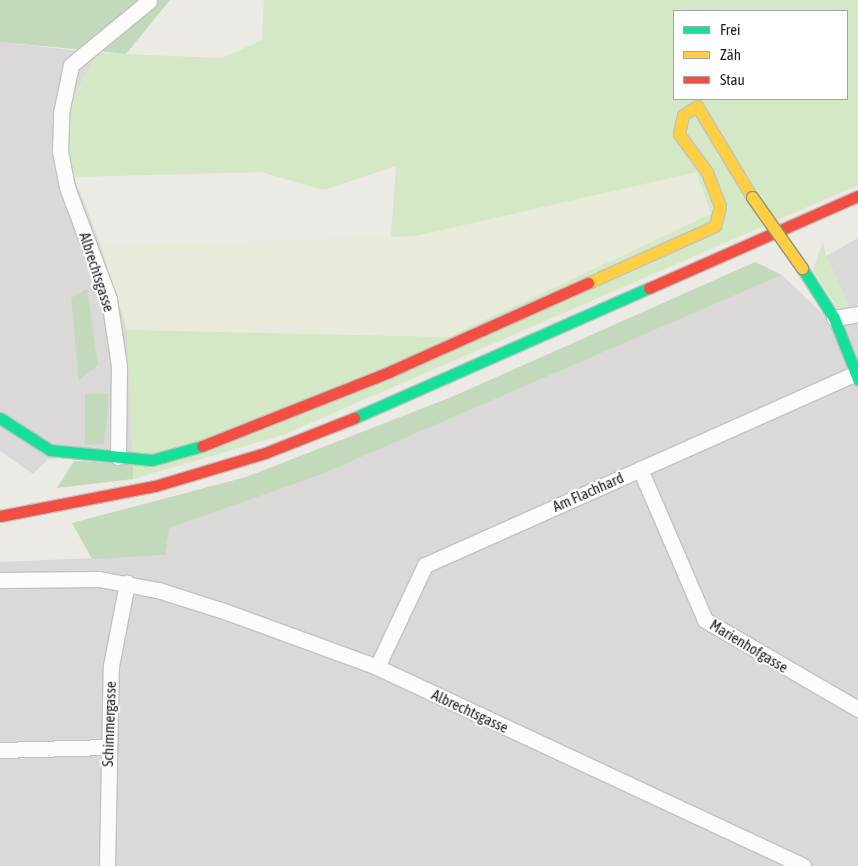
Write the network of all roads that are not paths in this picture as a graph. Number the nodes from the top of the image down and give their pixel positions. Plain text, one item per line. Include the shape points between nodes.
1 (149, 1) dead end
2 (858, 196) edge
3 (858, 314) edge
4 (834, 318) junction
5 (857, 376) edge
6 (0, 418) edge
7 (118, 457) junction
8 (640, 469) junction
9 (0, 516) edge
10 (0, 580) edge
11 (127, 584) junction
12 (377, 667) junction
13 (858, 709) edge
14 (107, 747) junction
15 (0, 750) edge
16 (107, 866) edge
17 (803, 866) edge

1 - 7 street, Albrechtsgasse via 71,65 60,113 60,151 67,187 109,299 119,366
2 - 9 street via 273,449 155,486
3 - 4 street
4 - 5 street
4 - 7 street, bridge via 752,197 697,106 683,115 680,134 708,172 720,206 715,226 281,417 187,452 152,460
5 - 8 street, Am Flachhard
6 - 7 street via 50,450
8 - 12 street, Am Flachhard via 425,565
8 - 13 street, Marienhofgasse via 705,620
10 - 11 street, Albrechtsgasse
11 - 12 street, Albrechtsgasse via 227,612
11 - 14 street, Schimmergasse via 111,666
12 - 17 street, Albrechtsgasse
14 - 15 street
14 - 16 street, Schimmergasse

